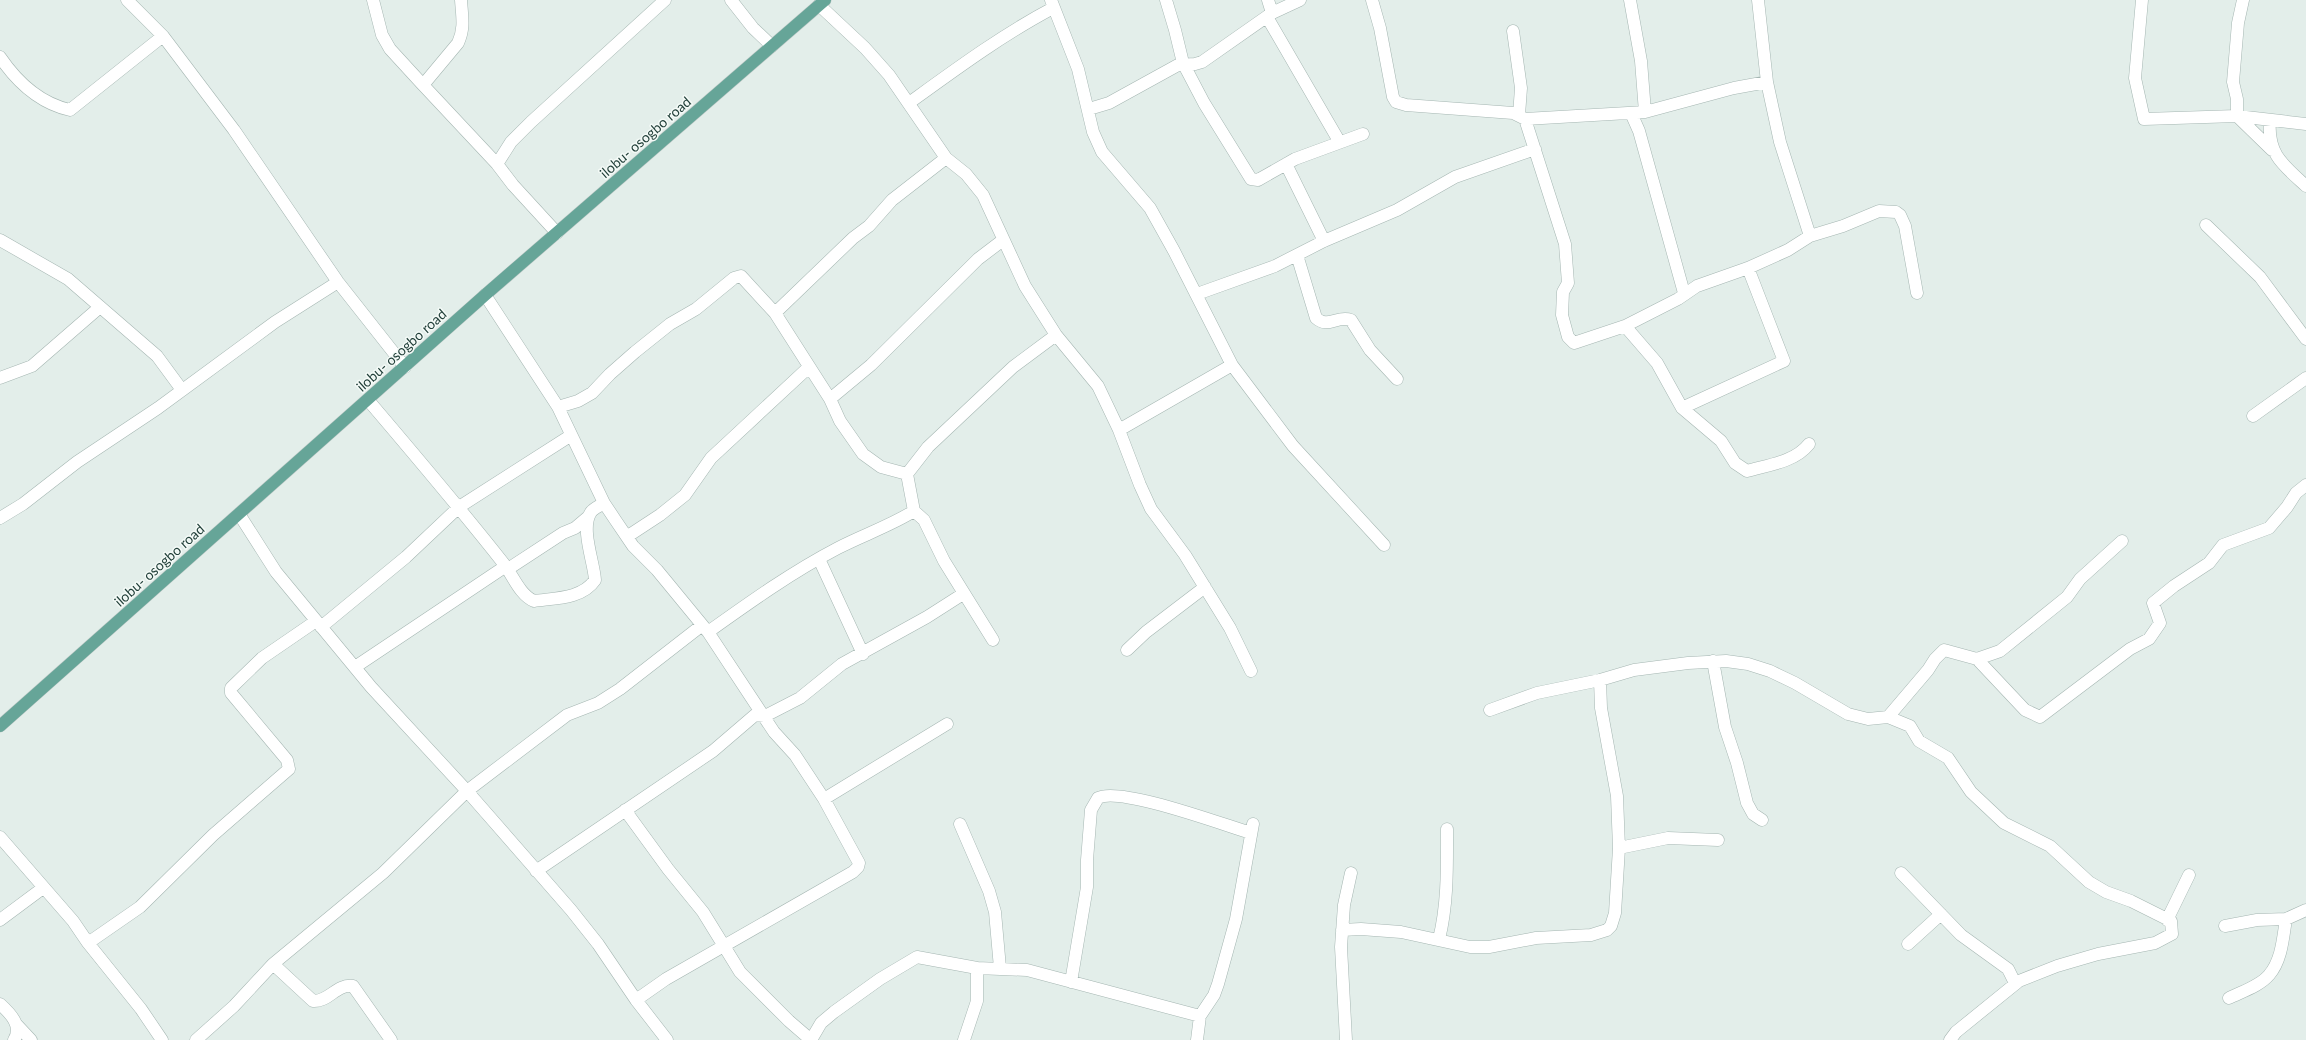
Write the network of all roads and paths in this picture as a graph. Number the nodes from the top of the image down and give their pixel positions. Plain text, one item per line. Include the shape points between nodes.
1 (127, 0) edge
2 (372, 0) edge
3 (461, 0) edge
4 (666, 0) edge
5 (731, 0) edge
6 (1166, 0) edge
7 (1268, 0) edge
8 (1300, 0) edge
9 (1372, 0) edge
10 (1630, 0) edge
11 (1758, 0) edge
12 (2142, 0) edge
13 (2243, 0) edge
14 (822, 3) edge
15 (1052, 4) edge
16 (651, 5) edge
17 (1270, 15) junction
18 (1513, 31) dead end
19 (164, 36) junction
20 (772, 46) junction
21 (0, 57) edge
22 (1183, 63) junction
23 (1767, 82) junction
24 (423, 85) junction
25 (909, 103) junction
26 (1089, 109) junction
27 (1646, 112) junction
28 (1631, 113) junction
29 (2237, 116) junction
30 (1522, 117) junction
31 (2270, 120) junction
32 (2306, 124) edge
33 (1363, 134) dead end
34 (1339, 142) junction
35 (1535, 149) junction
36 (2272, 150) junction
37 (946, 158) junction
38 (497, 164) junction
39 (1286, 164) junction
40 (2306, 186) edge
41 (2206, 225) dead end
42 (557, 232) junction
43 (1810, 236) junction
44 (0, 240) edge
45 (1003, 240) junction
46 (1324, 241) junction
47 (1297, 255) junction
48 (1748, 268) junction
49 (338, 282) junction
50 (1684, 293) junction
51 (1918, 293) dead end
52 (1197, 294) junction
53 (485, 295) junction
54 (100, 307) junction
55 (775, 313) junction
56 (1625, 326) junction
57 (1056, 335) junction
58 (2306, 339) edge
59 (1232, 365) junction
60 (405, 367) junction
61 (809, 367) junction
62 (0, 378) edge
63 (2306, 378) edge
64 (1397, 379) dead end
65 (182, 390) junction
66 (830, 399) junction
67 (368, 400) junction
68 (558, 407) junction
69 (1682, 408) junction
70 (2253, 416) dead end
71 (1119, 430) junction
72 (570, 436) junction
73 (1809, 444) dead end
74 (907, 474) junction
75 (2306, 485) edge
76 (604, 503) junction
77 (459, 507) junction
78 (914, 511) junction
79 (239, 514) junction
80 (588, 517) junction
81 (0, 518) edge
82 (628, 536) junction
83 (2122, 541) dead end
84 (1384, 545) dead end
85 (819, 559) junction
86 (507, 568) junction
87 (1205, 587) junction
88 (963, 594) junction
89 (319, 624) junction
90 (705, 629) junction
91 (993, 640) dead end
92 (1127, 650) dead end
93 (863, 654) junction
94 (1977, 659) junction
95 (1713, 662) junction
96 (355, 667) junction
97 (1251, 671) dead end
98 (1600, 680) junction
99 (1490, 710) dead end
100 (765, 716) junction
101 (1888, 717) junction
102 (947, 724) dead end
103 (0, 726) edge
104 (466, 791) junction
105 (824, 799) junction
106 (625, 810) junction
107 (1762, 820) dead end
108 (960, 824) dead end
109 (1447, 829) dead end
110 (0, 837) edge
111 (1718, 840) dead end
112 (1619, 848) junction
113 (536, 871) junction
114 (1351, 873) dead end
115 (1901, 873) dead end
116 (2189, 875) dead end
117 (43, 888) junction
118 (2306, 910) edge
119 (1941, 914) junction
120 (2286, 919) junction
121 (0, 920) edge
122 (2168, 920) junction
123 (2225, 926) dead end
124 (1342, 930) junction
125 (1439, 939) junction
126 (88, 943) junction
127 (1908, 944) dead end
128 (723, 947) junction
129 (273, 964) junction
130 (977, 968) junction
131 (1000, 968) junction
132 (1070, 982) junction
133 (2015, 983) junction
134 (2229, 998) dead end
135 (636, 1000) junction
136 (0, 1004) edge
137 (1200, 1016) junction
138 (17, 1025) junction
139 (14, 1040) edge
140 (31, 1040) edge
141 (162, 1040) edge
142 (196, 1040) edge
143 (391, 1040) edge
144 (667, 1040) edge
145 (811, 1040) edge
146 (964, 1040) edge
147 (1197, 1040) edge
148 (1346, 1040) edge
149 (1950, 1040) edge

1 - 19 street
2 - 24 street via 382,35 390,49
3 - 24 street via 464,25 462,35
4 - 16 street
5 - 20 street via 752,28
6 - 22 street
7 - 17 street
8 - 17 street
9 - 30 street via 1396,102
10 - 27 street via 1641,61
11 - 23 street
12 - 29 street via 2136,78 2144,119
13 - 29 street via 2238,24 2233,82 2237,98
14 - 20 main road, ilobu- osogbo road
14 - 25 street via 889,75
15 - 25 street via 982,50
15 - 26 street via 1078,69
16 - 38 street via 612,50 531,122 507,147
17 - 22 street via 1212,57 1195,64
17 - 34 street
18 - 30 street via 1521,88
19 - 21 street via 70,110 58,108 40,99 24,86
19 - 49 street via 234,130
20 - 42 main road, ilobu- osogbo road
22 - 26 street via 1109,103
22 - 39 street via 1201,98 1251,179 1258,180
23 - 27 street via 1734,88
23 - 43 street via 1780,142
24 - 38 street
25 - 37 street
26 - 52 street via 1093,132 1102,152 1150,208
27 - 28 street
28 - 30 street
28 - 50 street via 1639,131
29 - 31 street
29 - 36 street
30 - 35 street
31 - 32 street
31 - 36 street
33 - 34 street
34 - 39 street
35 - 46 street via 1455,177 1397,210
35 - 56 street via 1565,244 1568,283 1563,292 1562,315 1568,337 1574,343
36 - 40 street via 2281,164
37 - 45 street via 966,174 983,195
37 - 55 street via 892,200 868,226
38 - 42 street via 513,186
39 - 46 street
41 - 58 street via 2260,277
42 - 53 main road, ilobu- osogbo road
43 - 48 street via 1788,250
43 - 51 street via 1879,211 1896,212 1904,226
44 - 54 street via 68,279
45 - 57 street via 1025,286
45 - 66 street via 978,259 871,365
46 - 47 street
47 - 52 street via 1275,266
47 - 64 street via 1316,318 1328,324 1339,318 1351,320 1370,350
48 - 50 street
48 - 69 street via 1784,361
49 - 60 street
49 - 65 street via 275,322
50 - 56 street via 1678,299
52 - 59 street
53 - 60 main road, ilobu- osogbo road
53 - 68 street
54 - 62 street via 32,366
54 - 65 street via 157,356
55 - 61 street
55 - 68 street via 744,278 734,278 696,309 670,324 640,348 592,393 578,401
56 - 69 street via 1657,363
57 - 71 street via 1098,386
57 - 74 street via 1008,372 928,447
59 - 71 street
59 - 84 street via 1293,446
60 - 67 main road, ilobu- osogbo road
61 - 66 street
61 - 82 street via 711,458 685,495
63 - 70 street
65 - 81 street
66 - 74 street via 840,421 863,454 881,467
67 - 77 street
67 - 79 main road, ilobu- osogbo road
68 - 72 street
69 - 73 street via 1721,441 1735,463 1748,471 1803,452
71 - 87 street via 1151,509
72 - 76 street via 589,468
72 - 77 street
74 - 78 street
75 - 94 street via 2296,493 2269,528 2223,544 2210,563 2153,603 2160,623 2149,639 2130,649 2040,717 2025,710
76 - 80 street
76 - 82 street
77 - 86 street
77 - 89 street via 406,557
78 - 85 street
78 - 88 street via 924,520
79 - 89 street via 276,572
79 - 103 main road, ilobu- osogbo road
80 - 86 street via 575,528
80 - 86 street via 587,535 595,580 588,590 534,601 528,598
82 - 90 street via 633,546 657,570
83 - 94 street via 2080,578 2067,597 2000,651
85 - 90 street
85 - 93 street
86 - 96 street
87 - 92 street via 1146,632
87 - 97 street via 1230,628
88 - 91 street
88 - 93 street
89 - 96 street
89 - 126 street via 262,658 231,688 231,693 287,760 289,769 214,835 140,908
90 - 100 street
90 - 104 street via 598,704 567,714
93 - 100 street via 842,664 800,698
94 - 101 street via 1944,650
95 - 98 street via 1634,670
95 - 101 street via 1748,664 1770,671 1853,716 1879,720
95 - 107 street via 1725,727 1747,803 1753,814
96 - 104 street
98 - 99 street via 1537,693
98 - 112 street via 1601,708 1617,796
100 - 105 street
100 - 106 street via 755,715 712,751
101 - 122 street via 1910,726 1919,741 1948,758 1971,792 2004,823 2050,846 2089,882
102 - 105 street
104 - 113 street
104 - 129 street via 383,873
105 - 128 street via 858,861 858,867
106 - 113 street
106 - 128 street via 703,912
108 - 131 street via 989,891 995,912
109 - 125 street via 1446,891
110 - 117 street
111 - 112 street via 1668,838
112 - 125 street via 1615,913 1611,926 1601,933 1536,938 1489,947 1470,947
113 - 135 street via 598,944
114 - 124 street
115 - 119 street
116 - 122 street
117 - 121 street
117 - 126 street via 73,921
118 - 120 street
119 - 127 street
119 - 133 street via 1961,935 2008,969
120 - 123 street via 2257,920
120 - 134 street via 2280,952 2270,975
122 - 133 street via 2171,921 2172,934 2161,941 2091,956
124 - 125 street via 1380,930
124 - 148 street
126 - 141 street via 141,1009
128 - 135 street
128 - 145 street via 740,972
129 - 142 street via 234,1006
129 - 143 street via 313,1001 326,998 342,986 352,986
130 - 131 street
130 - 145 street via 915,958 834,1012 822,1023
130 - 146 street via 977,1001
131 - 132 street via 1027,970
132 - 137 street
132 - 137 street via 1087,887 1086,860 1091,810 1098,798 1112,795 1149,802 1252,828 1236,919 1214,995
133 - 149 street via 1956,1032
135 - 144 street
136 - 138 street
137 - 147 street
138 - 139 street via 18,1032
138 - 140 street

